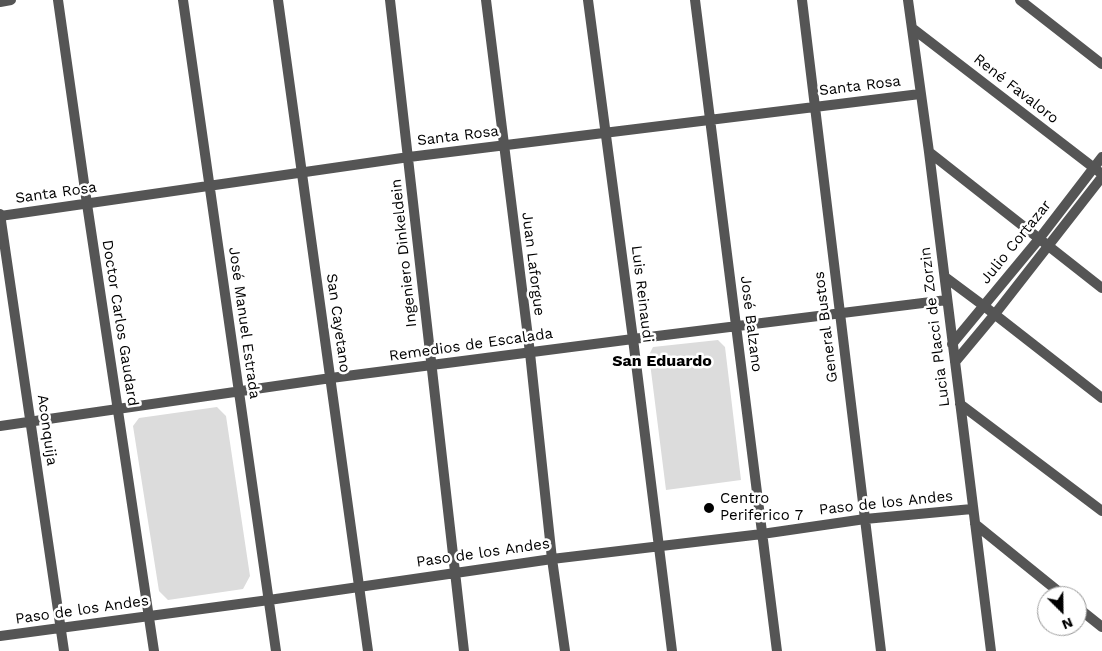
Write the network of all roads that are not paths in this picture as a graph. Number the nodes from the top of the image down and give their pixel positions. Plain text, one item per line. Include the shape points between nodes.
1 (11, 0) edge
2 (58, 0) edge
3 (183, 0) edge
4 (278, 0) edge
5 (390, 0) edge
6 (486, 0) edge
7 (588, 0) edge
8 (695, 0) edge
9 (802, 0) edge
10 (908, 0) edge
11 (1020, 0) edge
12 (0, 2) edge
13 (912, 28) junction
14 (1102, 64) edge
15 (920, 94) junction
16 (815, 107) junction
17 (709, 120) junction
18 (606, 132) junction
19 (503, 145) junction
20 (929, 152) junction
21 (409, 157) junction
22 (1102, 157) edge
23 (302, 172) junction
24 (1099, 173) edge
25 (208, 186) junction
26 (87, 204) junction
27 (0, 215) edge
28 (1039, 239) junction
29 (1049, 246) junction
30 (944, 277) junction
31 (1102, 288) edge
32 (947, 300) junction
33 (984, 306) junction
34 (840, 313) junction
35 (995, 314) junction
36 (736, 327) junction
37 (633, 339) junction
38 (952, 344) junction
39 (530, 353) junction
40 (955, 362) junction
41 (432, 366) junction
42 (331, 378) junction
43 (239, 391) junction
44 (1102, 398) edge
45 (960, 404) junction
46 (118, 409) junction
47 (31, 422) junction
48 (0, 426) edge
49 (972, 509) junction
50 (1102, 511) edge
51 (865, 519) junction
52 (975, 524) junction
53 (762, 534) junction
54 (658, 545) junction
55 (552, 559) junction
56 (454, 572) junction
57 (1052, 586) edge
58 (359, 587) junction
59 (269, 600) junction
60 (1087, 615) edge
61 (149, 617) junction
62 (1102, 627) edge
63 (61, 628) junction
64 (0, 636) edge
65 (64, 651) edge
66 (154, 651) edge
67 (276, 651) edge
68 (368, 651) edge
69 (464, 651) edge
70 (565, 651) edge
71 (672, 651) edge
72 (777, 651) edge
73 (881, 651) edge
74 (991, 651) edge

1 - 12 street
2 - 26 street, Doctor Carlos Gaudard
3 - 25 street, José Manuel Estrada
4 - 23 street, San Cayetano
5 - 21 street, Ingeniero Dinkeldein
6 - 19 street, Juan Laforgue
7 - 18 street, Luis Reinaudi
8 - 17 street, José Balzano
9 - 16 street, General Bustos
10 - 13 street, Lucia Placci de Zorzin
11 - 14 street
13 - 15 street, Lucia Placci de Zorzin
13 - 24 street, René Favaloro
15 - 16 street, Santa Rosa
15 - 20 street, Lucia Placci de Zorzin
16 - 17 street, Santa Rosa
16 - 34 street, General Bustos
17 - 18 street, Santa Rosa
17 - 36 street, José Balzano
18 - 19 street, Santa Rosa
18 - 37 street, Luis Reinaudi
19 - 21 street, Santa Rosa
19 - 39 street, Juan Laforgue
20 - 28 street
20 - 30 street, Lucia Placci de Zorzin
21 - 23 street, Santa Rosa
21 - 41 street, Ingeniero Dinkeldein
22 - 24 street, Julio Cortazar
23 - 25 street, Santa Rosa
23 - 42 street, San Cayetano
24 - 28 street, Julio Cortazar
24 - 29 street, Julio Cortazar
25 - 26 street, Santa Rosa
25 - 43 street, José Manuel Estrada
26 - 27 street, Santa Rosa
26 - 46 street, Doctor Carlos Gaudard
27 - 47 street, Aconquija
28 - 29 street
28 - 33 street, Julio Cortazar
29 - 31 street
29 - 35 street, Julio Cortazar
30 - 32 street, Lucia Placci de Zorzin
30 - 33 street
32 - 34 street, Remedios de Escalada
32 - 38 street, Lucia Placci de Zorzin
33 - 35 street
33 - 38 street, Julio Cortazar
34 - 36 street, Remedios de Escalada
34 - 51 street, General Bustos
35 - 40 street, Julio Cortazar
35 - 44 street
36 - 37 street, Remedios de Escalada
36 - 53 street, José Balzano
37 - 39 street, Remedios de Escalada
37 - 54 street, Luis Reinaudi
38 - 40 street, Lucia Placci de Zorzin
39 - 41 street, Remedios de Escalada
39 - 55 street, Juan Laforgue
40 - 45 street, Lucia Placci de Zorzin
41 - 42 street, Remedios de Escalada
41 - 56 street, Ingeniero Dinkeldein
42 - 43 street, Remedios de Escalada
42 - 58 street, San Cayetano
43 - 46 street, Remedios de Escalada
43 - 59 street, José Manuel Estrada
45 - 49 street, Lucia Placci de Zorzin
45 - 50 street
46 - 47 street, Remedios de Escalada
46 - 61 street, Doctor Carlos Gaudard
47 - 48 street, Remedios de Escalada
47 - 63 street, Aconquija
49 - 51 street, Paso de los Andes
49 - 52 street, Lucia Placci de Zorzin
51 - 53 street, Paso de los Andes
51 - 73 street, General Bustos
52 - 57 street
52 - 74 street, Lucia Placci de Zorzin
53 - 54 street, Paso de los Andes
53 - 72 street, José Balzano
54 - 55 street, Paso de los Andes
54 - 71 street, Luis Reinaudi
55 - 56 street, Paso de los Andes
55 - 70 street, Juan Laforgue
56 - 58 street, Paso de los Andes
56 - 69 street, Ingeniero Dinkeldein
58 - 59 street, Paso de los Andes
58 - 68 street, San Cayetano
59 - 61 street, Paso de los Andes
59 - 67 street, José Manuel Estrada
60 - 62 street
61 - 63 street, Paso de los Andes
61 - 66 street, Doctor Carlos Gaudard
63 - 64 street, Paso de los Andes
63 - 65 street, Aconquija

